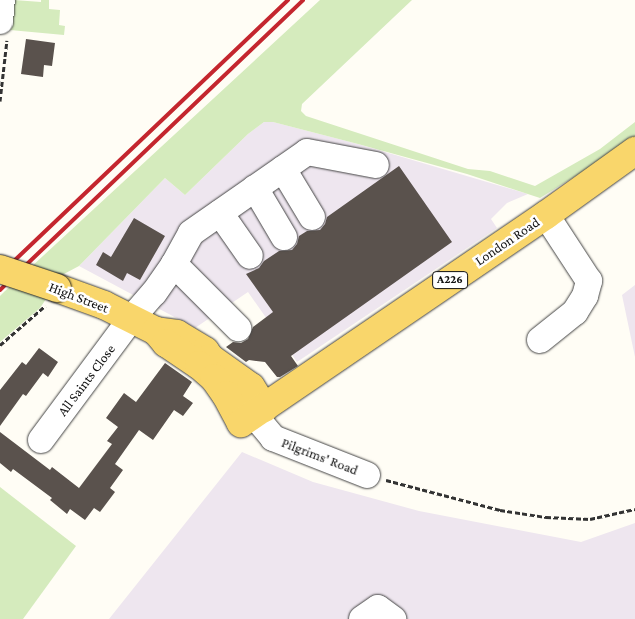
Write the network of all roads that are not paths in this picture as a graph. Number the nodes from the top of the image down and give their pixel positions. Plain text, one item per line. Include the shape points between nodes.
1 (2, 0) edge
2 (4, 29) edge
3 (635, 151) edge
4 (376, 165) dead end
5 (282, 169) junction
6 (255, 188) junction
7 (220, 213) junction
8 (546, 214) junction
9 (312, 217) dead end
10 (284, 236) dead end
11 (250, 256) dead end
12 (174, 264) junction
13 (0, 268) edge
14 (131, 319) junction
15 (238, 328) dead end
16 (156, 331) junction
17 (540, 340) dead end
18 (259, 410) junction
19 (41, 440) dead end
20 (367, 475) road end
21 (362, 619) edge
22 (393, 619) edge

1 - 2 street
3 - 8 main road, London Road / A226
4 - 5 street, All Saints Close via 306,152
5 - 6 street, All Saints Close
5 - 9 street
6 - 7 street, All Saints Close
6 - 10 street
7 - 11 street
7 - 12 street, All Saints Close via 191,233
8 - 17 street via 589,281 585,296 574,314
8 - 18 main road, London Road / A226
12 - 14 street, All Saints Close via 154,294
12 - 15 street
13 - 14 main road, High Street, bridge via 53,295 98,303
14 - 16 main road, High Street
14 - 19 street, All Saints Close
16 - 18 main road, High Street via 166,343 214,378 226,395
16 - 18 main road, High Street via 177,334 205,351 216,352
18 - 20 street, Pilgrims' Road via 273,438
21 - 22 street via 378,608

